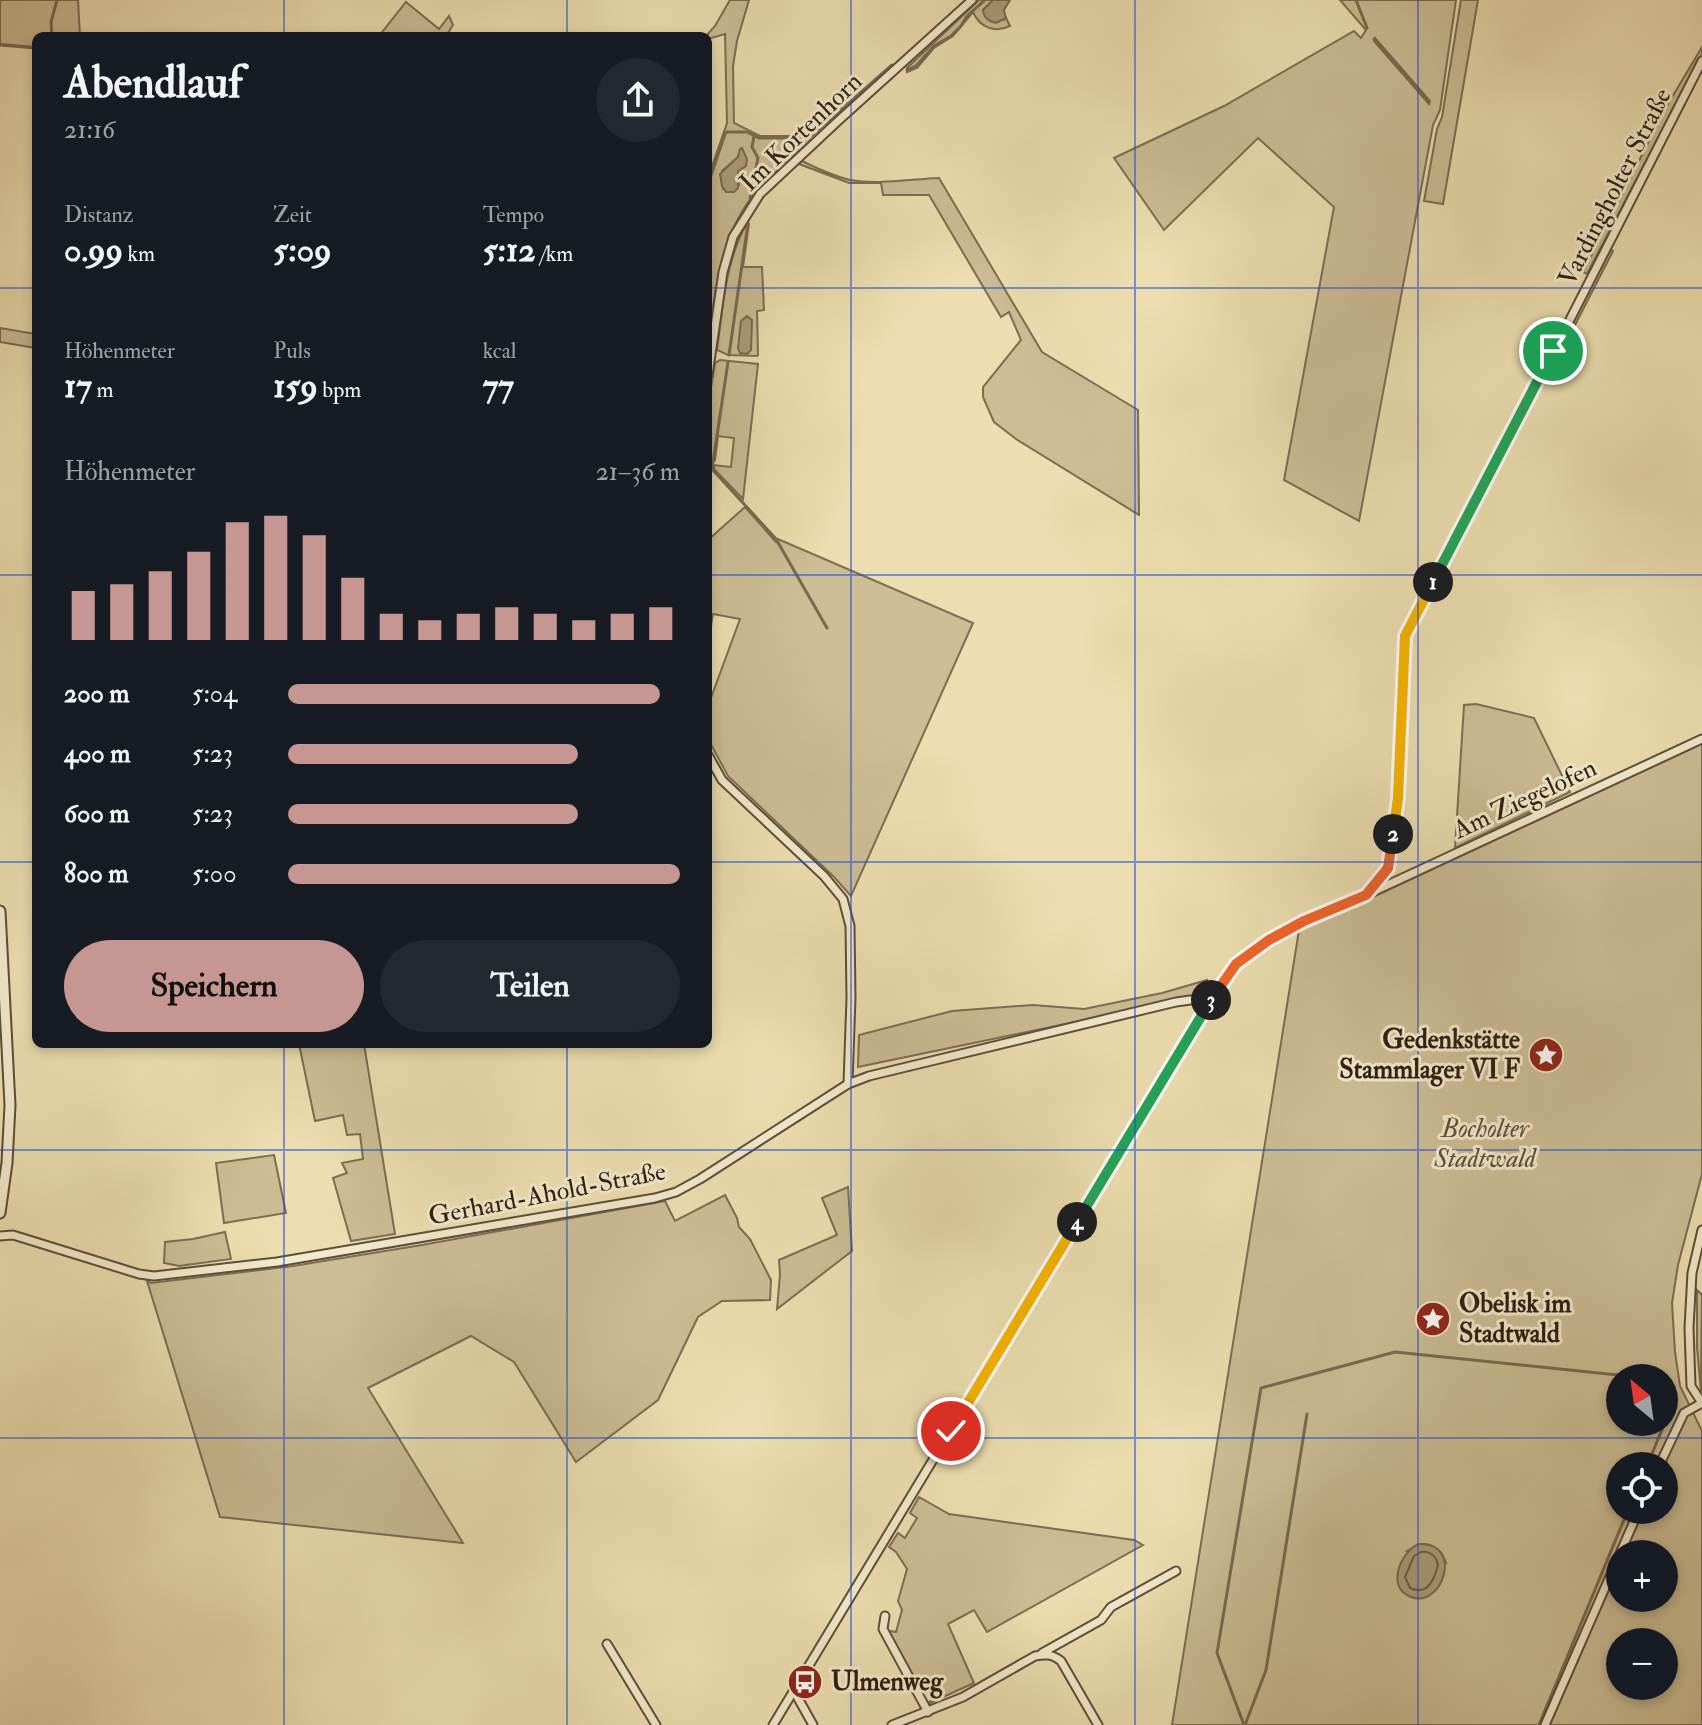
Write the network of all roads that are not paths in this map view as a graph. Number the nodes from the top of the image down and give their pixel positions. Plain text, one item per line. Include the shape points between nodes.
1 (972, 0) edge
2 (1702, 61) edge
3 (712, 348) edge
4 (1702, 739) edge
5 (712, 762) edge
6 (1388, 868) junction
7 (1397, 880) junction
8 (1366, 895) junction
9 (0, 911) edge
10 (1213, 997) junction
11 (848, 1084) junction
12 (0, 1213) edge
13 (1702, 1230) edge
14 (0, 1236) edge
15 (1702, 1403) edge
16 (1666, 1452) edge
17 (1633, 1524) edge
18 (1176, 1571) dead end
19 (885, 1616) dead end
20 (607, 1644) dead end
21 (1035, 1656) junction
22 (794, 1691) junction
23 (928, 1712) junction
24 (656, 1725) edge
25 (773, 1725) edge
26 (813, 1725) edge
27 (892, 1725) edge
28 (1098, 1725) edge
29 (1545, 1725) edge

1 - 3 street, Im Kortenhorn via 760,194 733,237
2 - 6 street, Vardingholter Straße via 1405,636 1398,798
4 - 7 street, Am Ziegelofen
5 - 11 street via 722,780 843,899 850,926
6 - 7 street
6 - 8 street
7 - 8 street, Am Ziegelofen
8 - 10 street via 1269,940 1236,964
9 - 12 street via 10,1105
10 - 11 street, Gerhard-Ahold-Straße
10 - 22 street
11 - 14 street, Gerhard-Ahold-Straße via 676,1192 545,1218 277,1262 154,1276 13,1235
13 - 15 street via 1692,1273 1689,1328 1691,1386
15 - 16 street via 1684,1413
17 - 29 street
18 - 21 street
19 - 23 street via 883,1629
20 - 24 street
21 - 23 street
21 - 28 street via 1047,1654 1061,1661
22 - 25 street
22 - 26 street
23 - 27 street

